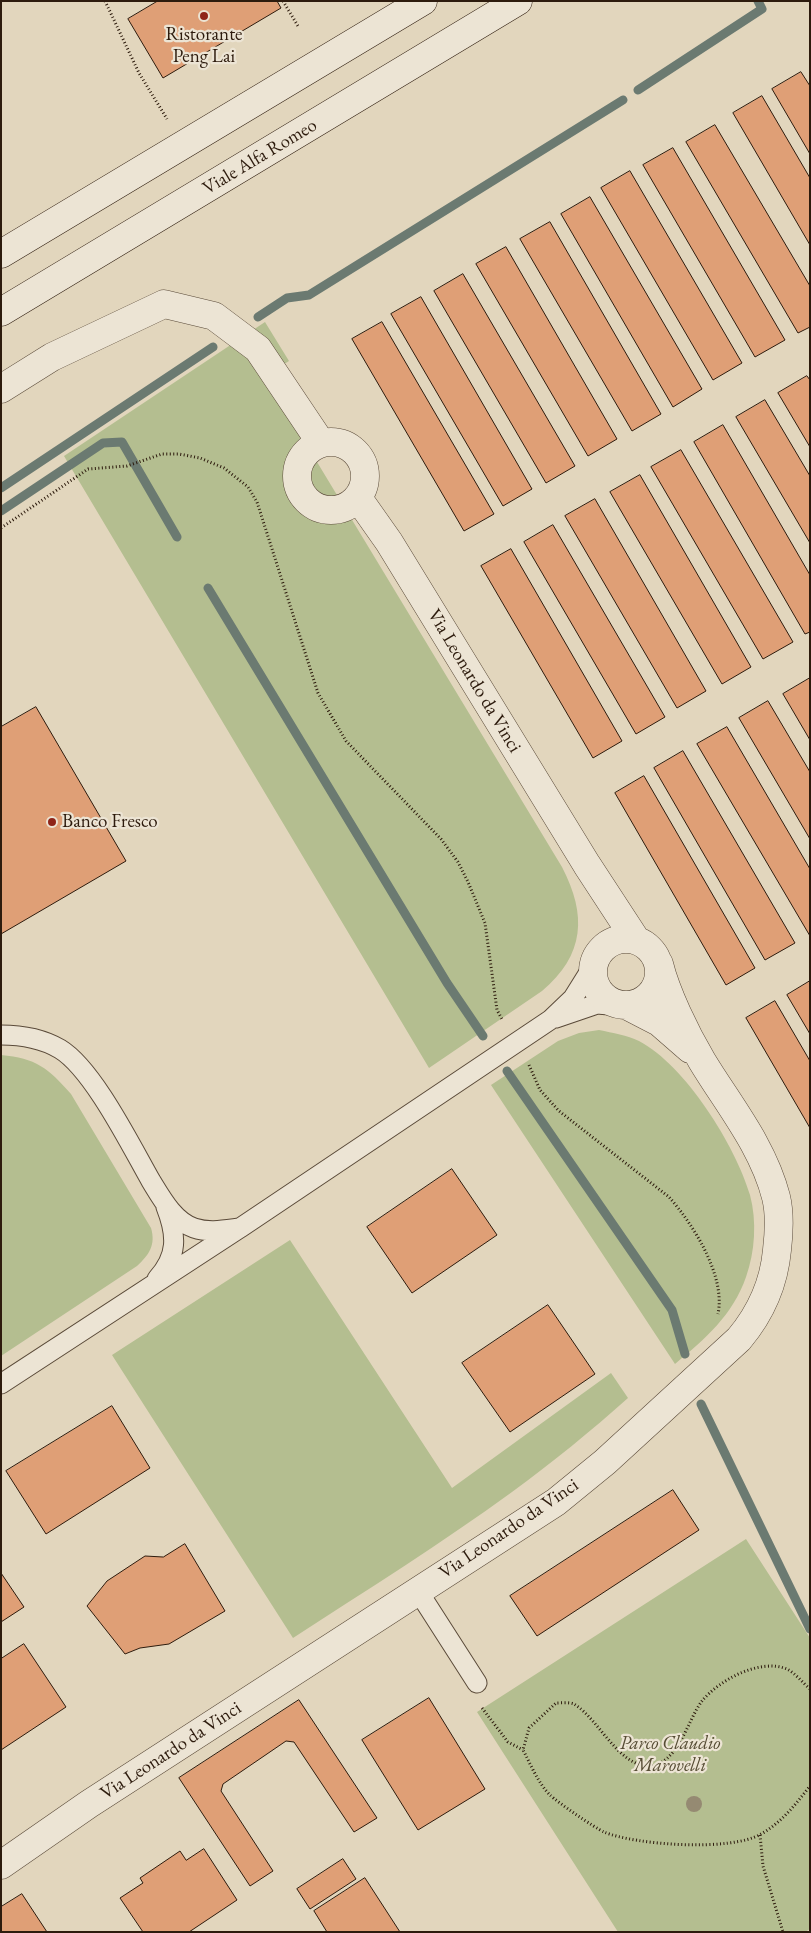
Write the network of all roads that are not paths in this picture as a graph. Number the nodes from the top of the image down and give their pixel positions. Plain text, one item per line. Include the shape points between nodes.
1 (423, 1) edge
2 (518, 1) edge
3 (1, 254) edge
4 (1, 312) edge
5 (1, 388) edge
6 (321, 443) junction
7 (358, 498) junction
8 (587, 865) junction
9 (636, 940) junction
10 (598, 956) junction
11 (659, 964) junction
12 (624, 1006) junction
13 (550, 1020) junction
14 (1, 1036) edge
15 (700, 1059) junction
16 (163, 1200) junction
17 (240, 1228) junction
18 (151, 1286) junction
19 (1, 1384) edge
20 (418, 1591) junction
21 (477, 1683) road end
22 (1, 1865) edge

1 - 3 street
2 - 4 street, Viale Alfa Romeo
5 - 6 street via 52,357 164,304 214,316 258,349
6 - 7 street via 346,445 356,452 363,463 365,475 364,487
6 - 7 street via 308,452 299,465 297,481 303,496 315,506 330,511 340,510
7 - 8 street, Via Leonardo da Vinci via 389,542
8 - 9 street, Via Leonardo da Vinci
8 - 10 street, Via Leonardo da Vinci via 600,911
9 - 10 street via 614,941
9 - 11 street via 650,949
10 - 12 street via 593,977 596,987 611,1003
10 - 13 lane via 573,998
11 - 12 street via 658,983 653,992 638,1004
11 - 15 street, Via Leonardo da Vinci via 664,984
12 - 13 lane via 597,1004
12 - 15 street, Via Leonardo da Vinci via 659,1022
13 - 17 lane
14 - 16 lane via 30,1038 51,1045 62,1050 80,1067
15 - 20 street, Via Leonardo da Vinci via 750,1137 776,1198 779,1230 776,1262 759,1310 740,1339 598,1468 556,1502
16 - 17 lane via 180,1219 194,1228 207,1231
16 - 18 lane via 173,1228 174,1242 166,1266
17 - 18 lane
18 - 19 lane
20 - 21 lane
20 - 22 street, Via Leonardo da Vinci via 89,1804

